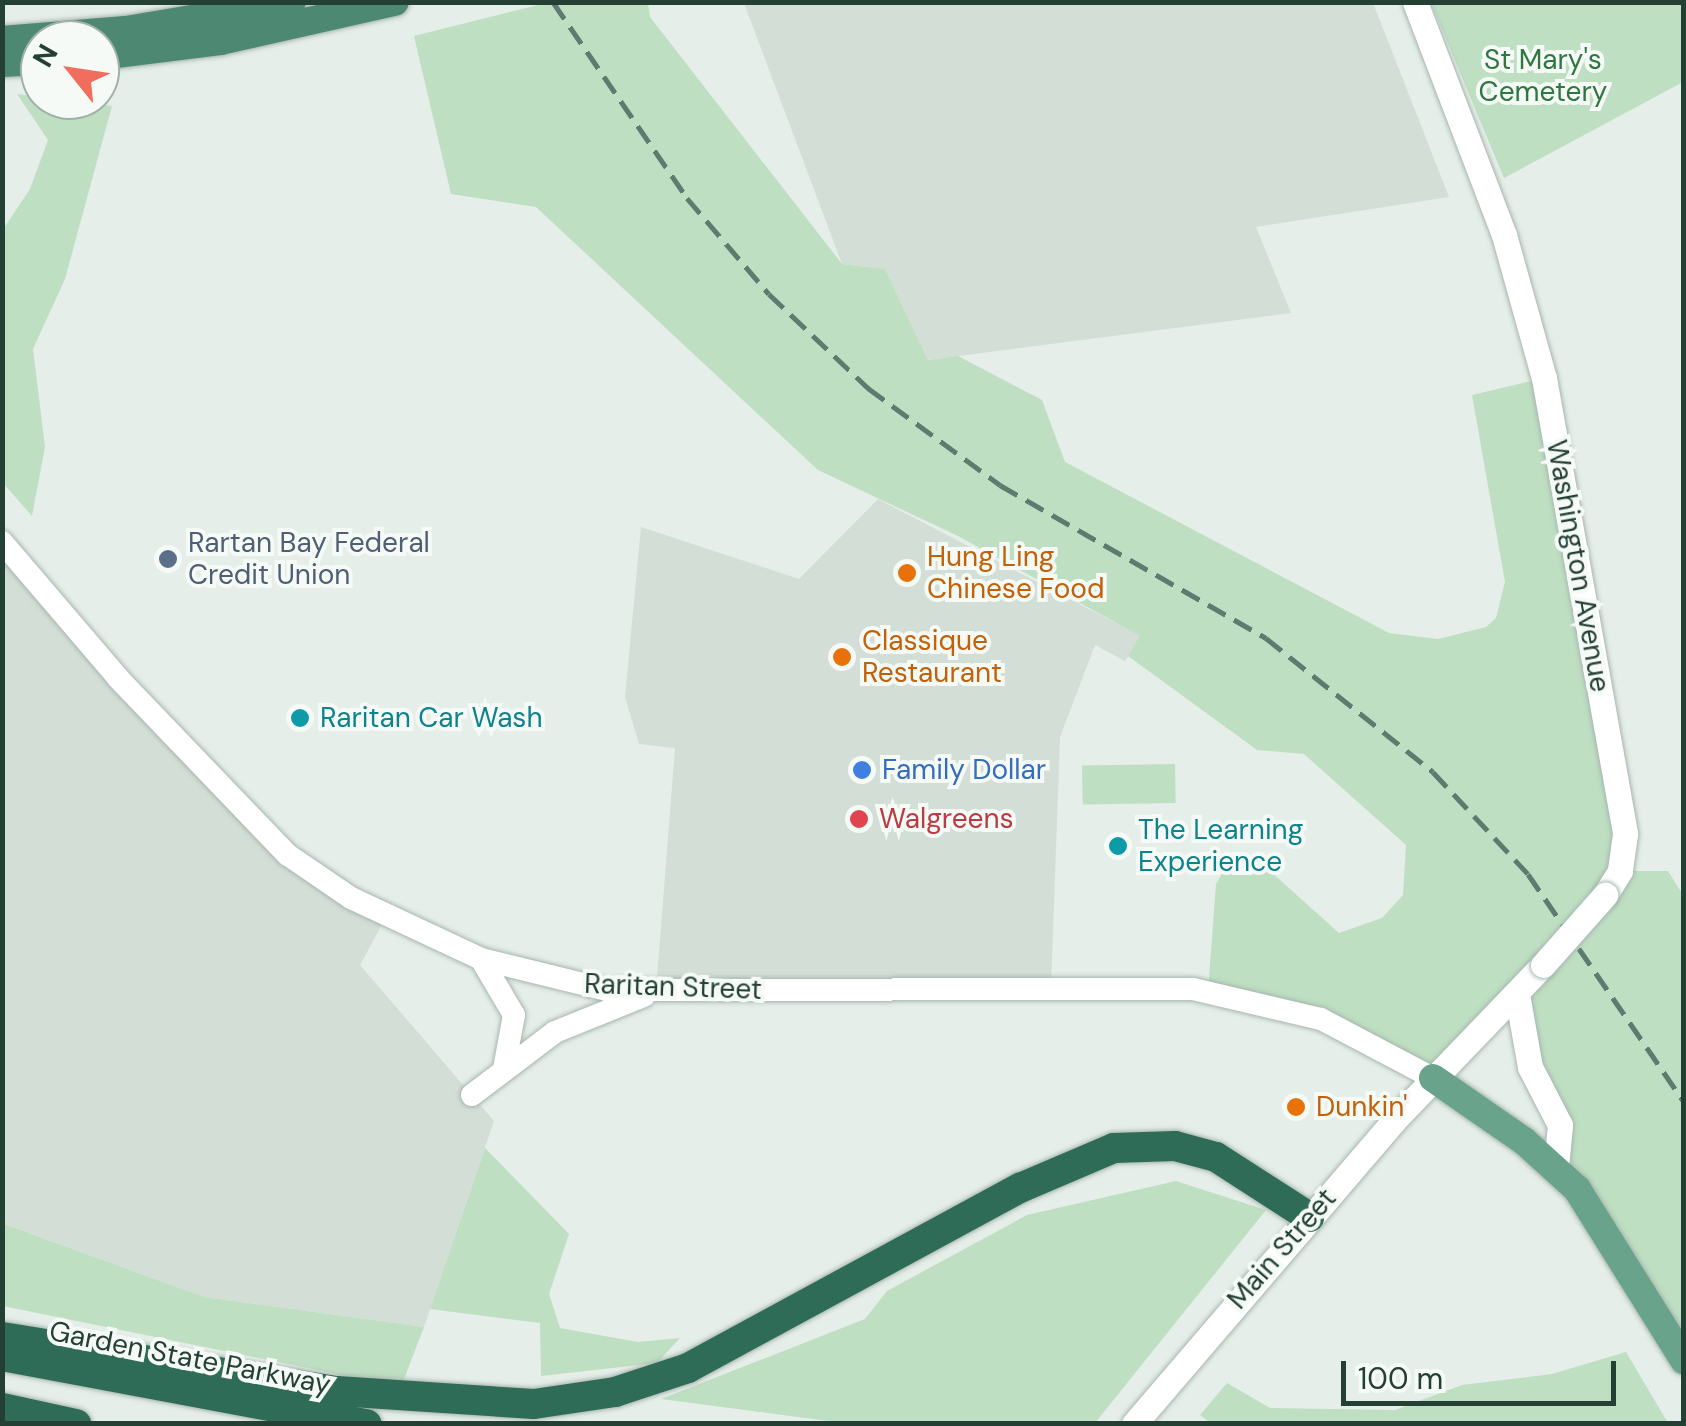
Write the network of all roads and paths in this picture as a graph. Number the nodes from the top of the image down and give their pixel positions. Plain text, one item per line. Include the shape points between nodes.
1 (292, 2) edge
2 (395, 2) edge
3 (1415, 2) edge
4 (2, 40) edge
5 (120, 54) edge
6 (2, 542) edge
7 (481, 959) junction
8 (656, 991) junction
9 (1518, 994) junction
10 (504, 1068) junction
11 (1433, 1078) junction
12 (472, 1096) dead end
13 (1556, 1167) junction
14 (1309, 1217) junction
15 (2, 1337) edge
16 (2, 1356) edge
17 (1684, 1360) edge
18 (2, 1408) edge
19 (76, 1424) edge
20 (367, 1424) edge
21 (1134, 1424) edge

1 - 4 highway via 80,36
2 - 5 highway via 220,41
3 - 9 main road, Washington Avenue, bridge via 1504,235 1544,378 1626,834 1620,872 1606,895
6 - 7 street, Raritan Street via 118,678 288,854 350,898
7 - 8 street, Raritan Street via 575,984
7 - 10 street via 514,1015
8 - 10 street via 567,1026
8 - 11 street, Raritan Street via 1193,988 1321,1019
9 - 11 main road, Washington Avenue
9 - 13 main road via 1530,1067 1560,1125
10 - 12 street
11 - 13 main road
11 - 14 main road, Main Street
13 - 17 main road via 1607,1232
14 - 15 highway via 1216,1157 1175,1146 1114,1148 1020,1188 688,1368 639,1386 534,1404 338,1391
14 - 21 main road, Main Street
16 - 20 highway, Garden State Parkway
18 - 19 highway

